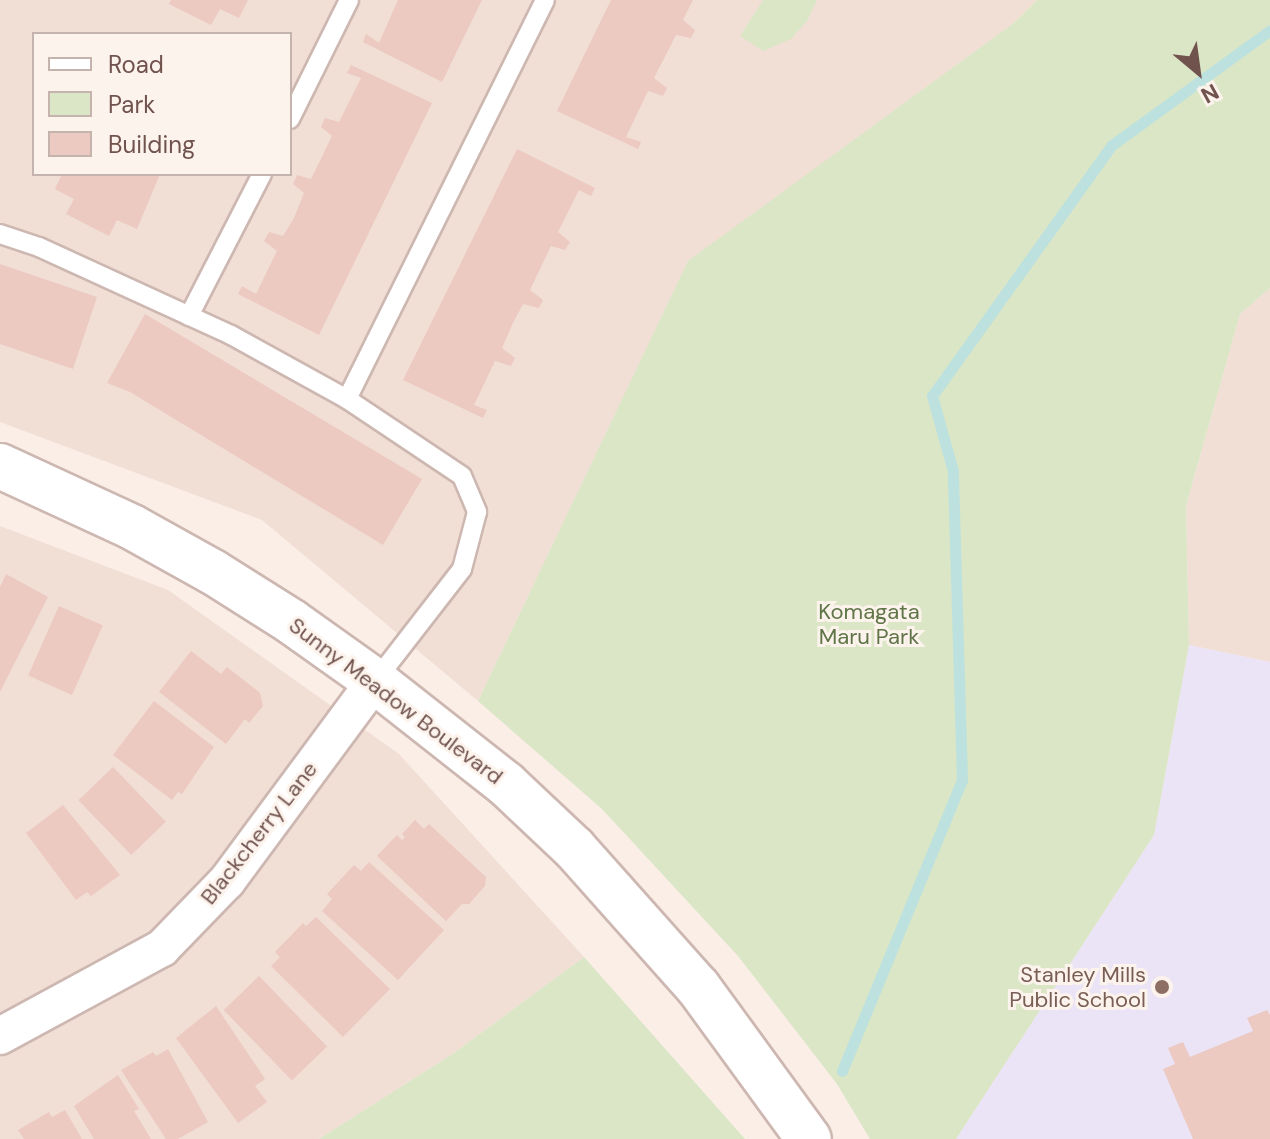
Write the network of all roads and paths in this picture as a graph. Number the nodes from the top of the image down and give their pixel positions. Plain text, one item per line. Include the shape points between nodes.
1 (349, 0) edge
2 (545, 0) edge
3 (292, 115) edge
4 (261, 176) edge
5 (0, 234) edge
6 (189, 316) junction
7 (347, 399) junction
8 (0, 466) edge
9 (375, 681) junction
10 (0, 1036) edge
11 (809, 1139) edge

1 - 3 lane
2 - 7 lane
4 - 6 lane
5 - 6 lane
6 - 7 lane
7 - 9 lane via 462,476 477,512 462,569
8 - 9 street, Sunny Meadow Boulevard via 132,527 213,572
9 - 10 street, Blackcherry Lane via 227,881 162,948
9 - 11 street, Sunny Meadow Boulevard via 506,784 574,848 698,987

